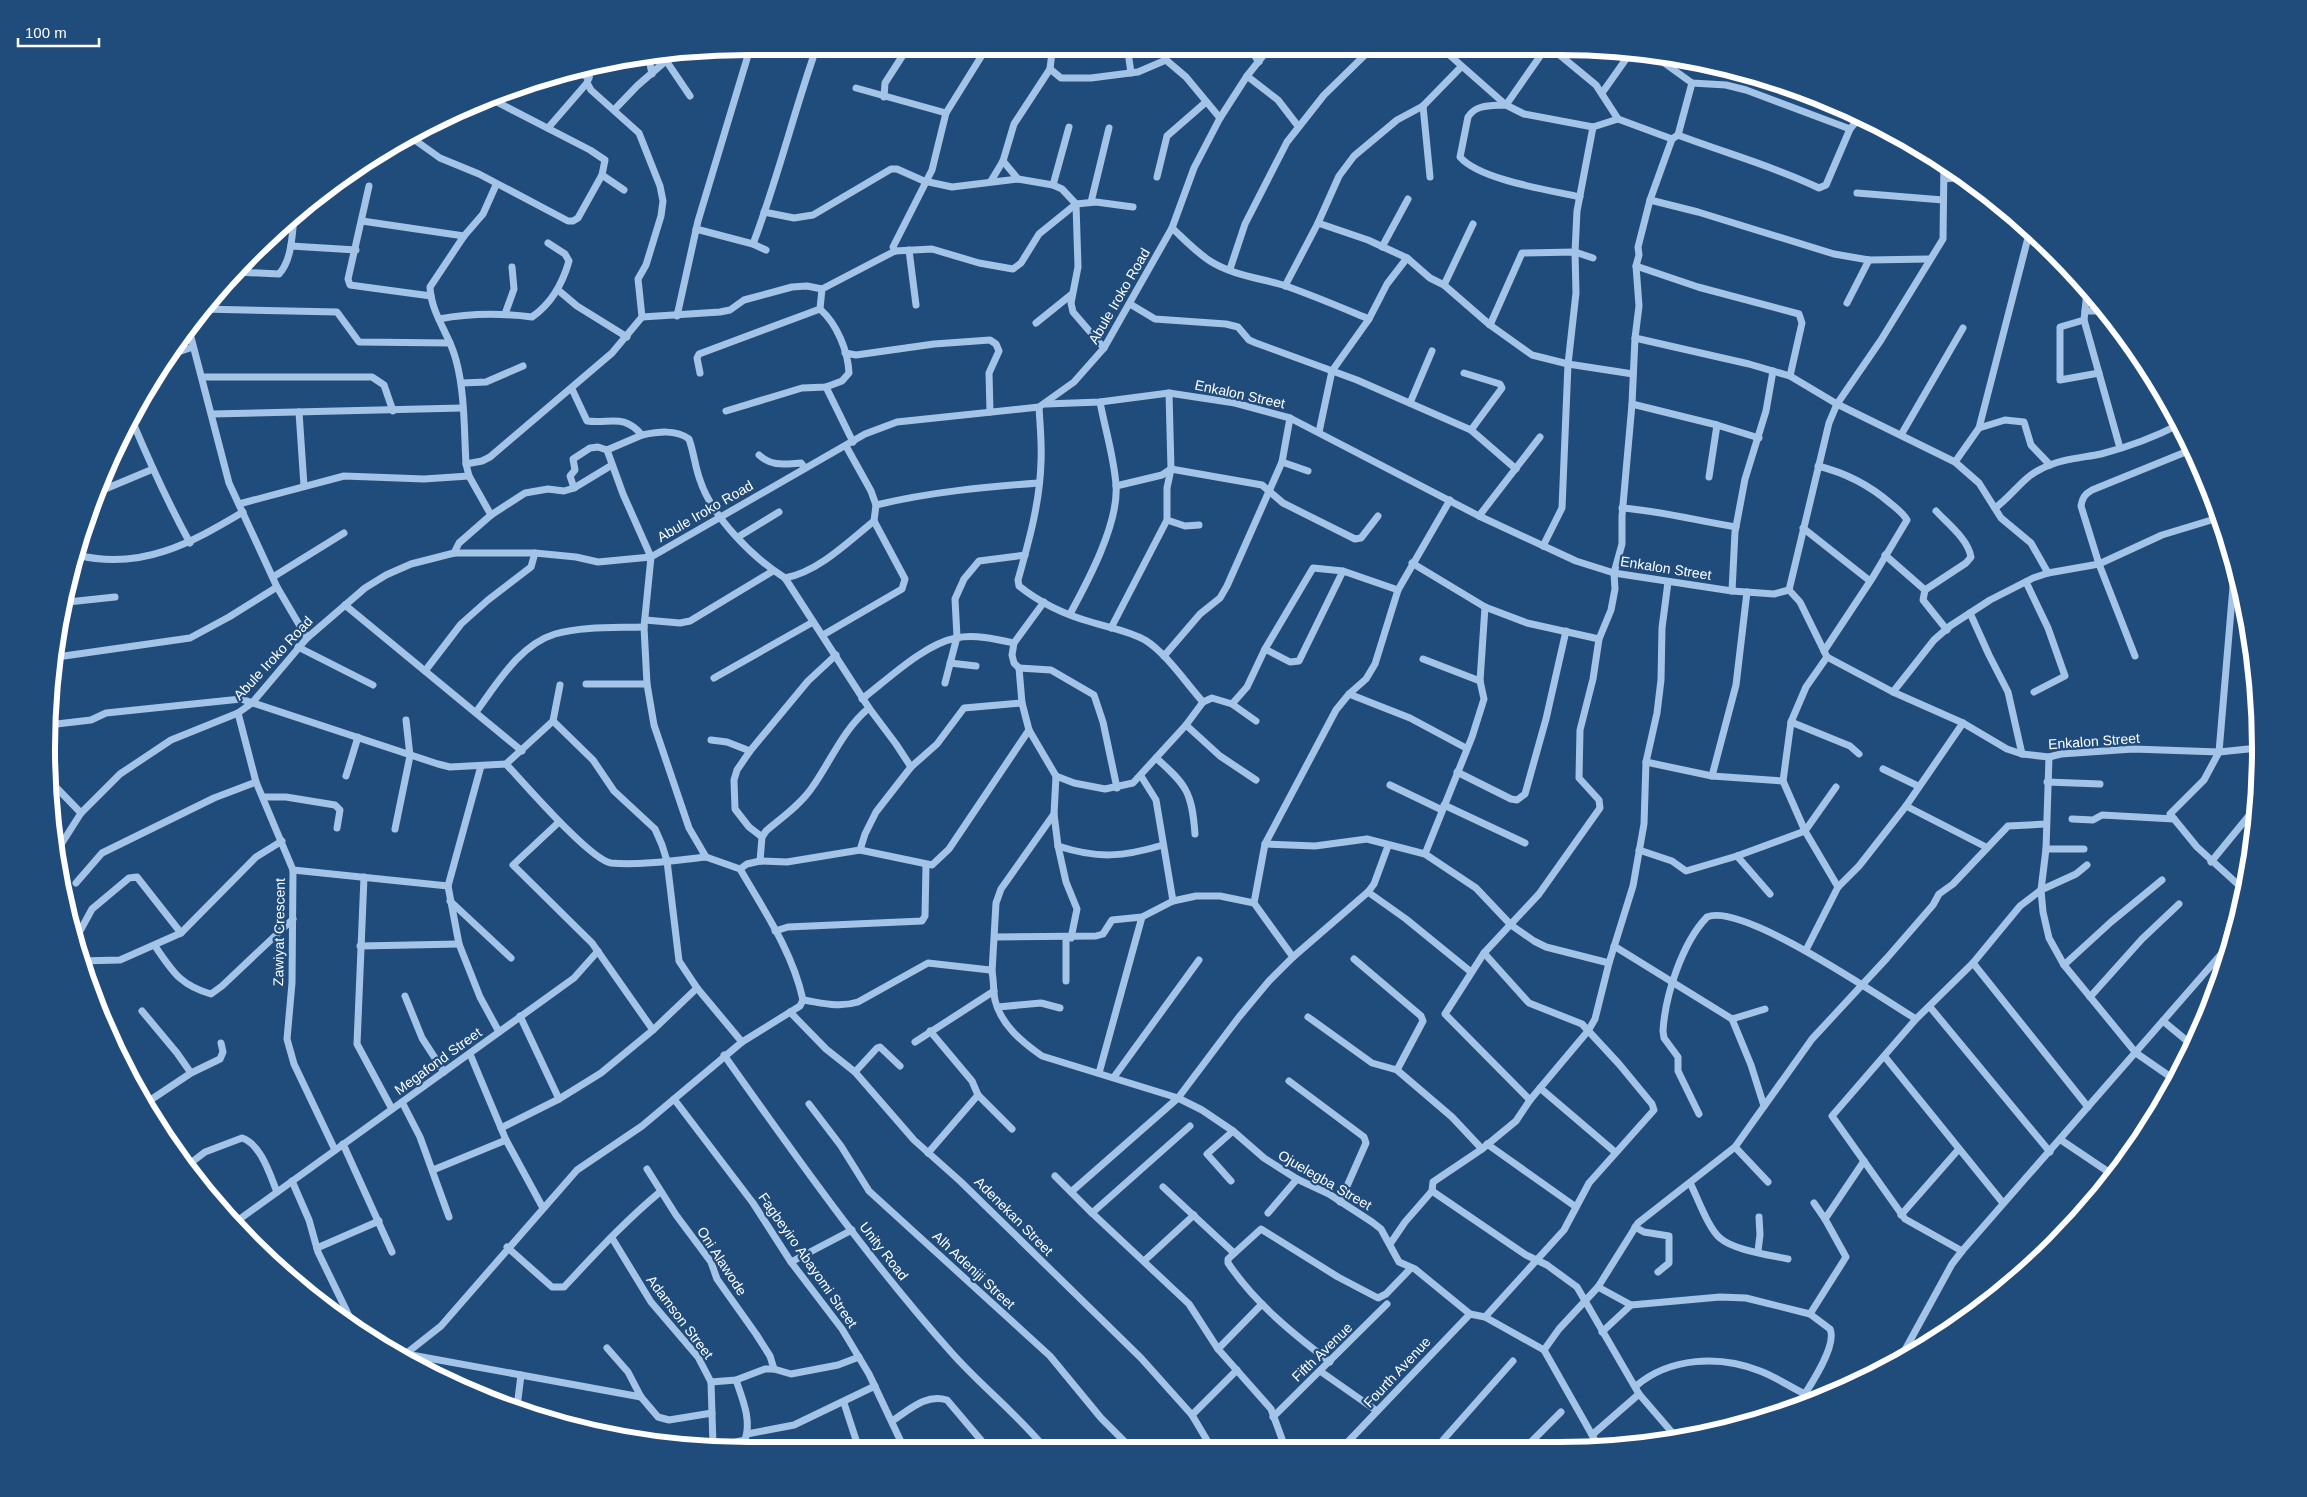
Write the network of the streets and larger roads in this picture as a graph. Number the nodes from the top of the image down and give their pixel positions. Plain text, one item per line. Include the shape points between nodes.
1 (748, 55) edge
2 (815, 55) edge
3 (903, 55) edge
4 (982, 55) edge
5 (1052, 55) edge
6 (1128, 55) edge
7 (1254, 55) edge
8 (1264, 55) edge
9 (1365, 55) edge
10 (1449, 55) edge
11 (1541, 55) edge
12 (1560, 55) edge
13 (1627, 59) edge
14 (650, 62) edge
15 (667, 62) joint
16 (1259, 62) junction
17 (1665, 63) edge
18 (1461, 68) junction
19 (1050, 69) junction
20 (1131, 73) junction
21 (590, 74) edge
22 (652, 74) junction
23 (582, 76) edge
24 (1247, 76) junction
25 (588, 81) junction
26 (1692, 83) junction
27 (856, 88) dead end
28 (1602, 92) junction
29 (690, 96) dead end
30 (884, 97) junction
31 (498, 102) edge
32 (1206, 102) junction
33 (1506, 105) junction
34 (1423, 106) junction
35 (615, 109) junction
36 (946, 113) junction
37 (1220, 118) junction
38 (1618, 119) junction
39 (1855, 123) edge
40 (1298, 126) junction
41 (1070, 127) dead end
42 (1593, 127) junction
43 (548, 128) junction
44 (1108, 128) dead end
45 (1850, 129) junction
46 (1675, 137) junction
47 (416, 141) edge
48 (1003, 161) junction
49 (1944, 172) edge
50 (602, 175) junction
51 (1157, 177) dead end
52 (1430, 177) dead end
53 (1953, 178) edge
54 (1018, 179) junction
55 (1944, 179) junction
56 (991, 181) junction
57 (924, 182) junction
58 (496, 184) junction
59 (1053, 185) junction
60 (369, 186) dead end
61 (624, 190) dead end
62 (1857, 193) dead end
63 (1580, 197) junction
64 (1408, 199) dead end
65 (1650, 200) junction
66 (1943, 200) junction
67 (1091, 202) junction
68 (1076, 204) junction
69 (1133, 207) dead end
70 (764, 212) junction
71 (362, 221) junction
72 (1318, 222) junction
73 (1472, 224) dead end
74 (293, 225) edge
75 (696, 228) junction
76 (1172, 228) junction
77 (464, 236) junction
78 (2028, 238) edge
79 (548, 243) dead end
80 (753, 244) junction
81 (291, 246) junction
82 (1382, 247) junction
83 (356, 250) junction
84 (766, 250) dead end
85 (909, 250) junction
86 (895, 251) junction
87 (1575, 252) junction
88 (1407, 258) junction
89 (1593, 258) dead end
90 (1929, 259) junction
91 (1869, 260) junction
92 (1636, 266) junction
93 (512, 267) dead end
94 (1230, 269) junction
95 (244, 272) edge
96 (1444, 285) junction
97 (1284, 286) junction
98 (822, 289) junction
99 (558, 290) junction
100 (1072, 294) junction
101 (431, 296) junction
102 (2086, 299) edge
103 (1846, 303) dead end
104 (1130, 304) junction
105 (916, 305) dead end
106 (212, 309) edge
107 (820, 309) junction
108 (2085, 311) junction
109 (2097, 311) edge
110 (505, 314) junction
111 (677, 316) junction
112 (642, 317) junction
113 (439, 319) junction
114 (1369, 319) junction
115 (2084, 320) junction
116 (1036, 323) dead end
117 (1490, 325) junction
118 (1963, 328) dead end
119 (191, 337) edge
120 (627, 337) junction
121 (1635, 338) junction
122 (450, 343) junction
123 (193, 347) junction
124 (1104, 348) junction
125 (180, 351) edge
126 (1432, 351) dead end
127 (845, 353) junction
128 (856, 355) junction
129 (1568, 364) junction
130 (522, 366) dead end
131 (848, 366) junction
132 (1332, 371) junction
133 (1774, 371) junction
134 (1464, 372) dead end
135 (700, 373) dead end
136 (2099, 373) junction
137 (1633, 374) junction
138 (1790, 376) junction
139 (202, 377) junction
140 (462, 383) junction
141 (826, 387) junction
142 (572, 389) junction
143 (1169, 393) junction
144 (1100, 402) junction
145 (1410, 403) junction
146 (1632, 404) junction
147 (1838, 404) junction
148 (1042, 406) junction
149 (462, 408) junction
150 (393, 410) junction
151 (726, 411) dead end
152 (299, 412) junction
153 (990, 412) junction
154 (212, 414) junction
155 (1290, 418) junction
156 (1717, 425) junction
157 (135, 427) edge
158 (1979, 428) junction
159 (2173, 428) edge
160 (1471, 430) junction
161 (1319, 432) junction
162 (642, 435) junction
163 (1901, 435) junction
164 (1540, 437) dead end
165 (1759, 438) junction
166 (853, 442) junction
167 (846, 446) junction
168 (2120, 448) junction
169 (607, 450) junction
170 (2185, 452) edge
171 (759, 455) dead end
172 (1282, 462) junction
173 (1955, 462) junction
174 (466, 464) junction
175 (612, 465) junction
176 (2050, 465) junction
177 (1818, 466) junction
178 (805, 468) junction
179 (153, 469) junction
180 (1171, 469) junction
181 (1516, 469) junction
182 (1308, 471) dead end
183 (469, 476) junction
184 (1709, 477) dead end
185 (1039, 484) junction
186 (304, 486) junction
187 (1116, 486) junction
188 (574, 488) junction
189 (106, 489) edge
190 (1270, 489) junction
191 (1450, 500) junction
192 (239, 504) junction
193 (876, 505) junction
194 (1622, 508) junction
195 (1995, 508) junction
196 (1936, 511) dead end
197 (243, 512) junction
198 (778, 512) dead end
199 (490, 515) junction
200 (1378, 516) dead end
201 (1479, 516) junction
202 (719, 517) junction
203 (1166, 520) junction
204 (2213, 520) edge
205 (874, 521) junction
206 (1199, 525) dead end
207 (1736, 527) junction
208 (1803, 528) junction
209 (344, 533) dead end
210 (738, 537) junction
211 (190, 543) junction
212 (1543, 546) junction
213 (454, 553) junction
214 (535, 553) junction
215 (83, 555) edge
216 (1025, 555) junction
217 (1885, 555) junction
218 (651, 557) junction
219 (1412, 563) junction
220 (2099, 564) junction
221 (773, 571) junction
222 (1343, 571) junction
223 (1614, 573) junction
224 (2048, 573) junction
225 (273, 577) junction
226 (785, 578) junction
227 (1870, 581) junction
228 (1668, 582) junction
229 (2026, 582) junction
230 (277, 587) junction
231 (2233, 588) edge
232 (1398, 590) junction
233 (1789, 590) junction
234 (1925, 590) junction
235 (1732, 591) junction
236 (1747, 592) junction
237 (115, 597) dead end
238 (71, 602) edge
239 (1044, 602) junction
240 (345, 606) junction
241 (1485, 607) junction
242 (1970, 613) junction
243 (1070, 614) junction
244 (813, 622) junction
245 (645, 623) junction
246 (1111, 628) junction
247 (1947, 630) junction
248 (1566, 631) junction
249 (823, 635) junction
250 (957, 637) junction
251 (307, 638) junction
252 (1599, 639) junction
253 (1014, 643) junction
254 (298, 647) junction
255 (1265, 649) junction
256 (1826, 654) junction
257 (836, 655) junction
258 (61, 656) edge
259 (1164, 656) junction
260 (2135, 656) dead end
261 (1423, 660) dead end
262 (950, 663) junction
263 (976, 666) dead end
264 (1019, 668) junction
265 (425, 671) junction
266 (714, 678) dead end
267 (1480, 681) junction
268 (944, 683) dead end
269 (586, 684) dead end
270 (647, 684) junction
271 (373, 685) dead end
272 (560, 685) dead end
273 (1893, 692) junction
274 (2034, 692) dead end
275 (1348, 694) junction
276 (862, 699) junction
277 (1203, 702) junction
278 (252, 703) junction
279 (1022, 703) junction
280 (1232, 704) junction
281 (869, 708) junction
282 (476, 712) junction
283 (238, 713) junction
284 (406, 720) dead end
285 (553, 721) junction
286 (1256, 721) dead end
287 (1791, 722) junction
288 (1963, 723) junction
289 (56, 725) edge
290 (1186, 726) junction
291 (1028, 730) junction
292 (358, 737) junction
293 (711, 740) dead end
294 (1466, 748) junction
295 (2252, 749) edge
296 (522, 751) junction
297 (750, 751) junction
298 (2219, 752) junction
299 (1859, 754) dead end
300 (2022, 754) junction
301 (410, 756) junction
302 (2049, 757) junction
303 (1156, 758) junction
304 (1646, 762) junction
305 (506, 764) junction
306 (481, 766) junction
307 (910, 768) junction
308 (1883, 768) dead end
309 (1457, 772) junction
310 (346, 776) dead end
311 (1056, 776) junction
312 (1141, 776) junction
313 (1712, 776) junction
314 (1256, 780) dead end
315 (1783, 781) junction
316 (256, 782) junction
317 (2047, 782) junction
318 (2100, 784) dead end
319 (1390, 785) dead end
320 (1918, 786) junction
321 (56, 787) edge
322 (1836, 787) dead end
323 (1117, 788) junction
324 (263, 796) junction
325 (1906, 806) junction
326 (1443, 807) junction
327 (81, 813) junction
328 (1054, 814) junction
329 (2249, 816) edge
330 (2174, 819) junction
331 (2072, 820) dead end
332 (559, 822) junction
333 (2046, 824) junction
334 (337, 828) dead end
335 (394, 828) dead end
336 (1804, 831) junction
337 (1195, 834) dead end
338 (762, 837) junction
339 (282, 842) junction
340 (62, 843) edge
341 (1525, 843) dead end
342 (1265, 844) junction
343 (1163, 845) junction
344 (1058, 846) junction
345 (1388, 846) junction
346 (1986, 847) junction
347 (2046, 849) junction
348 (2084, 849) dead end
349 (860, 850) junction
350 (1639, 850) junction
351 (1425, 854) junction
352 (1736, 856) junction
353 (706, 857) junction
354 (667, 861) junction
355 (760, 861) junction
356 (2211, 862) junction
357 (926, 865) junction
358 (2087, 865) dead end
359 (740, 869) junction
360 (293, 870) junction
361 (364, 877) junction
362 (2162, 880) dead end
363 (76, 883) dead end
364 (2239, 885) edge
365 (448, 886) junction
366 (1838, 887) junction
367 (2041, 890) junction
368 (1368, 892) junction
369 (1770, 894) dead end
370 (449, 901) junction
371 (1173, 901) junction
372 (1254, 903) junction
373 (2179, 904) dead end
374 (1142, 917) junction
375 (293, 919) junction
376 (1511, 925) junction
377 (80, 931) edge
378 (775, 931) junction
379 (182, 933) junction
380 (996, 937) junction
381 (1069, 938) junction
382 (459, 944) junction
383 (155, 946) junction
384 (360, 946) junction
385 (1614, 946) junction
386 (1806, 950) junction
387 (598, 951) junction
388 (1484, 953) junction
389 (1294, 956) junction
390 (2220, 956) edge
391 (511, 958) dead end
392 (1354, 959) dead end
393 (1199, 960) dead end
394 (89, 961) edge
395 (1973, 963) junction
396 (1609, 964) junction
397 (2064, 965) junction
398 (992, 972) junction
399 (1471, 972) junction
400 (1066, 981) dead end
401 (1674, 983) junction
402 (1860, 986) junction
403 (697, 988) junction
404 (994, 991) junction
405 (405, 996) dead end
406 (2090, 997) junction
407 (803, 1000) junction
408 (998, 1007) junction
409 (1060, 1008) dead end
410 (1930, 1008) junction
411 (1765, 1009) dead end
412 (142, 1011) dead end
413 (790, 1012) junction
414 (520, 1016) junction
415 (1308, 1017) dead end
416 (1732, 1019) junction
417 (1916, 1020) junction
418 (2163, 1021) junction
419 (653, 1030) junction
420 (930, 1031) junction
421 (1588, 1031) junction
422 (499, 1032) junction
423 (2187, 1041) edge
424 (742, 1042) junction
425 (915, 1042) dead end
426 (221, 1043) dead end
427 (2136, 1053) junction
428 (470, 1054) junction
429 (724, 1055) junction
430 (1885, 1057) junction
431 (900, 1066) dead end
432 (1398, 1070) junction
433 (444, 1072) junction
434 (855, 1072) junction
435 (1099, 1073) junction
436 (191, 1074) junction
437 (2169, 1075) edge
438 (1114, 1077) junction
439 (1289, 1081) dead end
440 (1540, 1088) junction
441 (978, 1095) junction
442 (1178, 1098) junction
443 (559, 1099) junction
444 (674, 1099) junction
445 (151, 1100) edge
446 (1530, 1100) junction
447 (402, 1102) junction
448 (809, 1104) dead end
449 (1764, 1106) junction
450 (2088, 1107) junction
451 (392, 1109) junction
452 (1699, 1114) dead end
453 (1190, 1126) dead end
454 (502, 1128) junction
455 (1012, 1129) dead end
456 (1233, 1131) junction
457 (506, 1140) junction
458 (2061, 1140) junction
459 (343, 1144) junction
460 (1485, 1147) junction
461 (1735, 1147) junction
462 (335, 1150) junction
463 (1958, 1150) junction
464 (1615, 1152) junction
465 (2050, 1152) junction
466 (928, 1153) junction
467 (1864, 1161) junction
468 (192, 1162) edge
469 (647, 1169) dead end
470 (433, 1170) junction
471 (2109, 1171) edge
472 (1055, 1176) dead end
473 (1297, 1179) junction
474 (1231, 1180) dead end
475 (292, 1181) junction
476 (1768, 1182) dead end
477 (1690, 1183) junction
478 (1163, 1187) dead end
479 (1432, 1191) junction
480 (277, 1192) junction
481 (660, 1192) junction
482 (1071, 1192) junction
483 (1340, 1202) junction
484 (1814, 1203) dead end
485 (2004, 1203) junction
486 (1576, 1207) junction
487 (543, 1208) junction
488 (1092, 1213) junction
489 (1268, 1213) dead end
490 (1194, 1215) junction
491 (1901, 1215) junction
492 (448, 1217) dead end
493 (1759, 1217) dead end
494 (239, 1219) edge
495 (1825, 1219) junction
496 (379, 1221) junction
497 (1635, 1227) junction
498 (852, 1230) junction
499 (612, 1238) junction
500 (1390, 1244) junction
501 (507, 1247) junction
502 (317, 1248) junction
503 (1758, 1251) junction
504 (1962, 1251) junction
505 (392, 1252) dead end
506 (1234, 1253) junction
507 (1788, 1259) dead end
508 (1537, 1260) junction
509 (1144, 1261) junction
510 (791, 1262) junction
511 (1411, 1268) junction
512 (1658, 1272) dead end
513 (1598, 1287) junction
514 (1586, 1301) junction
515 (1262, 1304) junction
516 (1388, 1304) dead end
517 (1631, 1305) junction
518 (1470, 1314) junction
519 (1810, 1314) junction
520 (349, 1315) edge
521 (1486, 1318) junction
522 (1602, 1332) junction
523 (607, 1348) dead end
524 (1218, 1348) junction
525 (1906, 1349) edge
526 (1544, 1350) junction
527 (408, 1352) edge
528 (418, 1357) edge
529 (859, 1357) junction
530 (1514, 1361) dead end
531 (1330, 1362) junction
532 (774, 1369) junction
533 (1237, 1370) junction
534 (1320, 1371) junction
535 (521, 1375) junction
536 (736, 1380) junction
537 (711, 1382) junction
538 (875, 1386) junction
539 (1638, 1390) junction
540 (1805, 1394) junction
541 (642, 1397) junction
542 (1803, 1397) edge
543 (518, 1402) edge
544 (844, 1403) junction
545 (1377, 1412) junction
546 (1561, 1412) dead end
547 (712, 1413) junction
548 (1192, 1415) junction
549 (1273, 1417) junction
550 (892, 1421) junction
551 (1672, 1432) edge
552 (747, 1434) junction
553 (1592, 1435) junction
554 (712, 1441) edge
555 (1596, 1441) edge
556 (737, 1442) edge
557 (857, 1442) edge
558 (901, 1442) edge
559 (983, 1442) edge
560 (1039, 1442) edge
561 (1125, 1442) edge
562 (1208, 1442) edge
563 (1282, 1442) edge
564 (1348, 1442) edge
565 (1441, 1442) edge
566 (1531, 1442) edge

1 - 75 street
2 - 70 street
3 - 30 street via 886,83
4 - 36 street
5 - 19 street
6 - 20 street
7 - 16 street
8 - 16 street, Abule Iroko Road
9 - 40 street
10 - 18 street
11 - 33 street
12 - 28 street
13 - 28 street
14 - 22 street
15 - 22 street
15 - 29 street
16 - 24 street, Abule Iroko Road
17 - 26 street
18 - 33 street
18 - 34 street
19 - 20 street via 1056,76 1072,79
19 - 48 street via 1014,124
20 - 32 street via 1166,60 1186,77
21 - 25 street
22 - 35 street
23 - 25 street
24 - 37 street, Abule Iroko Road
24 - 40 street via 1278,100
25 - 35 street via 599,98
25 - 43 street
26 - 45 street via 1746,90
26 - 46 street
27 - 30 street
28 - 38 street
30 - 36 street
31 - 43 street
32 - 37 street
32 - 51 street via 1167,136
33 - 42 street via 1524,114
33 - 63 street via 1478,107 1471,111 1460,157 1464,162 1496,178
34 - 52 street
34 - 72 street via 1397,120 1354,156 1339,176
35 - 112 street via 639,133 663,201 646,265 638,279
36 - 57 street via 932,170
37 - 76 street, Abule Iroko Road via 1194,168
38 - 42 street
38 - 46 street
39 - 45 street
40 - 94 street via 1245,224
41 - 59 street
42 - 63 street
43 - 50 street via 602,156 606,165
44 - 67 street
45 - 46 street via 1826,185 1819,188 1781,170
46 - 65 street
47 - 58 street via 440,158
48 - 54 street
48 - 56 street
49 - 55 street
50 - 58 street via 578,218 573,221
50 - 61 street
53 - 55 street
54 - 56 street
54 - 59 street
55 - 66 street
56 - 57 street via 952,187
57 - 70 street via 891,169 813,215 794,218
57 - 86 street via 893,247
58 - 77 street via 483,214
59 - 68 street via 1062,189
60 - 71 street
62 - 66 street
63 - 87 street
64 - 82 street
65 - 91 street via 1834,254
65 - 92 street
66 - 90 street via 1943,239
67 - 68 street
67 - 69 street
68 - 85 street via 1039,234 1014,270 932,249
68 - 100 street via 1078,267
70 - 80 street
71 - 77 street
71 - 83 street
72 - 82 street
72 - 97 street
73 - 96 street
74 - 81 street
75 - 80 street
75 - 111 street
76 - 94 street via 1210,261
76 - 104 street, Abule Iroko Road
77 - 101 street via 430,287
78 - 158 street
79 - 99 street via 565,254 569,261
80 - 84 street
81 - 83 street
81 - 95 street via 279,274
82 - 88 street
83 - 101 street via 348,279 350,285
85 - 86 street
85 - 105 street
86 - 98 street
87 - 89 street
87 - 117 street via 1522,253
87 - 129 street via 1576,293
88 - 96 street via 1430,278
88 - 114 street via 1387,284
90 - 91 street
90 - 147 street
91 - 103 street
92 - 121 street via 1639,306
92 - 138 street via 1698,287 1799,314 1802,322
93 - 110 street via 514,288
94 - 97 street
96 - 117 street
97 - 114 street via 1327,300
98 - 107 street
98 - 111 street via 792,287 744,300 730,310
99 - 110 street via 532,317
99 - 120 street via 577,306
100 - 116 street
100 - 124 street via 1073,312
101 - 113 street
102 - 108 street
104 - 124 street, Abule Iroko Road
104 - 132 street via 1155,319 1238,327 1248,340
106 - 122 street via 337,312 359,342
107 - 127 street via 837,332
107 - 135 street via 699,354
108 - 109 street
108 - 115 street
110 - 113 street via 471,314
111 - 112 street
112 - 120 street
113 - 122 street
114 - 132 street
115 - 136 street
115 - 136 street via 2060,327 2060,380
117 - 129 street via 1532,355
118 - 163 street
119 - 123 street
120 - 142 street
121 - 133 street
121 - 137 street
122 - 140 street
123 - 125 street
123 - 139 street
124 - 148 street, Abule Iroko Road via 1074,382
126 - 145 street
127 - 128 street
127 - 131 street
128 - 131 street
128 - 153 street via 990,340 999,351 989,373
129 - 137 street
129 - 212 street via 1562,508
130 - 140 street via 486,382
131 - 141 street via 849,374 842,381
132 - 145 street
132 - 161 street
133 - 138 street
133 - 165 street
134 - 160 street via 1500,384 1502,388
136 - 168 street
137 - 146 street
138 - 147 street
139 - 150 street via 372,377 384,385
139 - 154 street
140 - 149 street
141 - 151 street via 802,388
141 - 166 street
142 - 162 street via 587,421 619,420
142 - 174 street via 490,458
143 - 144 street, Enkalon Street
143 - 155 street, Enkalon Street via 1235,402
143 - 180 street
144 - 148 street, Enkalon Street
144 - 187 street
145 - 160 street
146 - 156 street
146 - 194 street
147 - 163 street
147 - 177 street via 1829,423
148 - 153 street, Abule Iroko Road
148 - 185 street
149 - 150 street
149 - 174 street
150 - 152 street
152 - 154 street
152 - 186 street
153 - 166 street, Abule Iroko Road via 897,422
154 - 192 street via 230,483
155 - 161 street, Enkalon Street
155 - 172 street
156 - 165 street
156 - 184 street
157 - 179 street
158 - 173 street
158 - 176 street via 2005,420 2024,422 2032,445
159 - 168 street
160 - 181 street
161 - 191 street, Enkalon Street
162 - 169 street
162 - 202 street via 658,432 689,439 699,480
163 - 173 street
164 - 181 street
165 - 207 street via 1745,479
166 - 167 street, Abule Iroko Road
167 - 178 street, Abule Iroko Road
167 - 193 street
168 - 176 street
169 - 175 street
169 - 188 street via 590,448 572,459 575,470 570,476
170 - 220 street via 2086,493 2081,506
171 - 178 street via 766,462 801,463
172 - 182 street
172 - 190 street
173 - 195 street via 1979,483
174 - 183 street
175 - 188 street
175 - 218 street
176 - 195 street via 2027,476
177 - 208 street
177 - 217 street via 1844,472 1876,491 1904,515 1906,524
178 - 202 street, Abule Iroko Road
179 - 189 street
179 - 211 street
180 - 187 street via 1162,475
180 - 190 street
180 - 203 street
181 - 201 street
183 - 186 street via 424,479 344,476
183 - 199 street
185 - 193 street via 917,495
185 - 216 street
186 - 192 street
187 - 243 street via 1114,510 1105,540 1088,582
188 - 199 street via 525,493
190 - 200 street via 1283,502 1355,539 1361,538
190 - 259 street via 1220,598 1200,614
191 - 201 street, Enkalon Street
191 - 219 street
192 - 197 street
193 - 205 street
194 - 207 street via 1668,513
194 - 223 street via 1622,544
195 - 224 street via 2001,518 2031,544
196 - 234 street via 1970,550 1971,556 1966,563
197 - 211 street
197 - 225 street
198 - 210 street
199 - 213 street via 459,543
201 - 212 street, Enkalon Street
202 - 210 street
202 - 218 street, Abule Iroko Road
203 - 206 street via 1185,526
203 - 246 street
204 - 220 street via 2162,536
205 - 226 street via 799,576
205 - 249 street via 906,584
207 - 235 street
208 - 227 street
208 - 233 street
209 - 225 street
210 - 221 street
211 - 215 street via 166,552 128,558
212 - 223 street, Enkalon Street
213 - 214 street, Abule Iroko Road
213 - 240 street, Abule Iroko Road via 411,564 386,575
214 - 218 street, Abule Iroko Road via 598,562
214 - 265 street via 531,568 474,611
216 - 239 street via 1019,586
216 - 250 street via 980,561 964,579 955,599
217 - 227 street
217 - 234 street
218 - 245 street
219 - 232 street
219 - 241 street
220 - 224 street
220 - 260 street
221 - 226 street
221 - 245 street via 690,621
222 - 232 street
222 - 255 street via 1313,568
222 - 255 street via 1299,661 1290,662
223 - 228 street, Enkalon Street
223 - 252 street via 1611,610
224 - 229 street
225 - 230 street
226 - 244 street
227 - 256 street
228 - 235 street, Enkalon Street
228 - 304 street via 1658,705
229 - 242 street
229 - 274 street via 2048,628 2065,676
230 - 251 street
230 - 258 street via 190,638
231 - 298 street
232 - 275 street via 1375,664 1366,679
233 - 236 street, Enkalon Street via 1774,594
233 - 256 street via 1800,602
234 - 247 street via 1923,600
235 - 236 street, Enkalon Street
236 - 313 street via 1736,685
237 - 238 street
239 - 243 street
239 - 253 street
240 - 251 street, Abule Iroko Road
240 - 265 street
241 - 248 street via 1527,623
241 - 267 street
242 - 247 street
242 - 300 street via 2008,692
243 - 246 street
244 - 249 street
244 - 266 street
245 - 270 street
245 - 282 street via 554,635 533,646 506,671
246 - 259 street via 1126,630
247 - 273 street via 1928,646
248 - 252 street
248 - 309 street via 1546,719 1521,799 1511,799
249 - 257 street
250 - 253 street
250 - 262 street
250 - 276 street via 939,643
251 - 254 street, Abule Iroko Road
252 - 376 street via 1580,730 1578,772 1579,778 1599,800 1600,808 1539,894
253 - 264 street via 1012,656
254 - 271 street
254 - 278 street, Abule Iroko Road
255 - 280 street via 1247,688
256 - 273 street, Enkalon Street
256 - 287 street via 1806,687
257 - 276 street
257 - 297 street via 808,681
259 - 277 street
261 - 267 street
262 - 263 street
262 - 268 street
264 - 279 street
264 - 323 street via 1051,670 1094,695
265 - 282 street
267 - 294 street via 1484,699
269 - 270 street
270 - 353 street via 654,726 688,828
272 - 285 street
273 - 288 street, Enkalon Street
275 - 294 street via 1410,718
275 - 342 street via 1336,710
276 - 281 street
277 - 280 street via 1216,698
277 - 290 street
278 - 283 street, Abule Iroko Road
278 - 289 street via 241,698 106,713 91,720
278 - 292 street
279 - 291 street
279 - 307 street via 964,708 937,744
280 - 286 street
281 - 307 street
281 - 338 street via 840,742 802,801
282 - 296 street
283 - 316 street, Zawiyat Crescent
283 - 327 street, Abule Iroko Road via 172,740 145,756 120,774
284 - 301 street
285 - 296 street
285 - 354 street via 593,760 614,791 655,829
287 - 299 street via 1850,746
287 - 315 street
288 - 300 street, Enkalon Street
288 - 320 street
290 - 303 street
290 - 314 street via 1220,756
291 - 311 street
291 - 357 street via 949,849 938,861
292 - 301 street
292 - 310 street
293 - 297 street
294 - 309 street
295 - 298 street, Enkalon Street
296 - 305 street
297 - 338 street via 737,770 733,796 735,809
298 - 302 street, Enkalon Street via 2133,749
298 - 330 street via 2204,780 2170,814
300 - 302 street, Enkalon Street
301 - 306 street via 450,767
301 - 335 street
302 - 317 street
303 - 312 street
303 - 337 street via 1180,780 1189,796
304 - 313 street
304 - 350 street via 1644,824
305 - 306 street
305 - 332 street
306 - 365 street, Megafond Street
307 - 349 street via 876,812
308 - 320 street
309 - 326 street
311 - 323 street via 1090,787
311 - 328 street
312 - 323 street via 1133,783
312 - 343 street via 1156,800
313 - 315 street
315 - 336 street
316 - 324 street, Zawiyat Crescent
316 - 363 street via 214,798 102,853
317 - 318 street
317 - 333 street
319 - 326 street
320 - 325 street
321 - 327 street
322 - 336 street
324 - 334 street via 335,806 340,810
324 - 339 street, Zawiyat Crescent
325 - 346 street
325 - 366 street via 1859,866
326 - 341 street
326 - 351 street
327 - 340 street, Abule Iroko Road
328 - 344 street
328 - 380 street via 1001,890 996,903
329 - 356 street
330 - 331 street via 2102,815 2093,820
330 - 356 street
332 - 354 street via 610,863
332 - 387 street via 513,865
333 - 346 street via 2008,826
333 - 347 street
336 - 352 street
336 - 366 street
338 - 355 street
339 - 360 street, Zawiyat Crescent
339 - 379 street via 256,857
342 - 345 street via 1315,846 1367,839
342 - 372 street
343 - 344 street via 1139,852 1102,856
343 - 371 street
344 - 381 street via 1066,882 1077,909
345 - 351 street
345 - 368 street
346 - 402 street via 1953,884 1939,894
347 - 348 street
347 - 367 street
349 - 355 street via 787,862
349 - 357 street
350 - 352 street via 1672,861 1686,871
350 - 385 street via 1633,886
351 - 376 street via 1476,888
352 - 369 street
353 - 354 street
353 - 359 street
354 - 403 street via 678,961
355 - 359 street
356 - 364 street
357 - 378 street via 926,916 922,921 788,927
358 - 367 street via 2076,874
359 - 378 street
360 - 361 street
360 - 375 street, Zawiyat Crescent
361 - 365 street
361 - 384 street
362 - 397 street
365 - 370 street, Megafond Street
366 - 386 street
367 - 395 street via 2020,906
367 - 397 street via 2049,938
368 - 389 street
368 - 399 street
370 - 382 street, Megafond Street
370 - 391 street
371 - 372 street via 1196,896 1220,896
371 - 374 street
372 - 389 street
373 - 406 street via 2142,939
374 - 381 street via 1112,920 1103,934
374 - 435 street
375 - 383 street via 211,994 194,989 177,978
375 - 462 street, Zawiyat Crescent via 287,1039 294,1064
376 - 388 street
376 - 396 street via 1546,947
377 - 379 street via 92,909 129,878 137,877
378 - 407 street via 795,972
379 - 383 street
380 - 381 street
380 - 398 street
381 - 400 street
382 - 384 street
382 - 422 street, Megafond Street via 480,997
383 - 394 street via 120,960
384 - 451 street via 357,1044
385 - 396 street
385 - 401 street
386 - 401 street via 1740,920 1712,915 1700,924 1684,950
386 - 402 street
387 - 414 street via 574,978
387 - 419 street
388 - 399 street
388 - 421 street via 1528,1003 1566,1016
389 - 442 street via 1239,1016
390 - 418 street
392 - 432 street via 1423,1021
393 - 438 street
395 - 410 street
395 - 450 street
396 - 421 street via 1595,1019
397 - 406 street
398 - 404 street, Ojuelegba Street
398 - 407 street via 928,963 848,1005 833,1006
399 - 446 street via 1445,1014
401 - 416 street
401 - 452 street via 1663,1024 1664,1038 1678,1057 1678,1070
402 - 417 street
402 - 449 street via 1812,1039
403 - 419 street
403 - 424 street
404 - 408 street, Ojuelegba Street
404 - 420 street
405 - 433 street via 422,1038
406 - 427 street
407 - 413 street
408 - 409 street via 1041,1003
408 - 435 street, Ojuelegba Street via 1013,1032 1042,1056
410 - 417 street
410 - 465 street
411 - 416 street
412 - 436 street
413 - 424 street
413 - 434 street, Adenekan Street via 826,1049
414 - 422 street
414 - 443 street
415 - 432 street via 1372,1063
416 - 449 street
417 - 430 street
418 - 423 street
418 - 427 street
419 - 443 street via 601,1074
420 - 425 street
420 - 441 street via 972,1081
421 - 440 street
421 - 464 street via 1654,1107 1648,1119
422 - 428 street, Megafond Street
424 - 429 street
426 - 436 street via 223,1052 220,1059
427 - 437 street
427 - 450 street
428 - 433 street, Megafond Street
428 - 454 street
429 - 444 street
429 - 498 street, Unity Road
430 - 463 street
430 - 467 street via 1832,1116
431 - 434 street via 880,1047
432 - 460 street
433 - 447 street, Megafond Street
434 - 466 street, Adenekan Street via 891,1116
435 - 438 street, Ojuelegba Street
436 - 445 street
438 - 442 street, Ojuelegba Street
439 - 483 street via 1364,1137 1366,1143
440 - 446 street
440 - 464 street
441 - 455 street
441 - 466 street
442 - 456 street, Ojuelegba Street
442 - 482 street
443 - 454 street
444 - 487 street via 642,1126 577,1170
444 - 510 street, Fagbeyiro Abayomi Street via 753,1202
446 - 460 street via 1516,1121
447 - 451 street, Megafond Street
447 - 470 street
448 - 561 street, Alh Adeniji Street via 869,1190 1050,1356
449 - 461 street
450 - 458 street
451 - 459 street, Megafond Street
453 - 488 street
454 - 457 street
456 - 473 street, Ojuelegba Street via 1264,1158
456 - 474 street via 1207,1154
457 - 470 street
457 - 487 street
458 - 465 street
458 - 471 street
459 - 462 street, Megafond Street
459 - 496 street
460 - 479 street via 1437,1177
460 - 486 street
461 - 476 street
461 - 477 street
462 - 475 street, Megafond Street
463 - 485 street
463 - 491 street
464 - 486 street
465 - 485 street
466 - 548 street, Adenekan Street via 960,1180 1141,1358
467 - 491 street
467 - 495 street
468 - 480 street via 205,1152 242,1138 262,1158
469 - 481 street, Oni Alawode
470 - 492 street
472 - 482 street
473 - 483 street, Ojuelegba Street
473 - 489 street
475 - 480 street, Megafond Street
475 - 502 street
477 - 497 street
477 - 503 street via 1720,1239
478 - 490 street
479 - 500 street
479 - 508 street
480 - 494 street, Megafond Street
481 - 499 street via 625,1222
481 - 532 street, Oni Alawode via 711,1262 717,1279 770,1356
482 - 488 street
483 - 500 street, Ojuelegba Street via 1381,1229
484 - 495 street
485 - 504 street
486 - 508 street via 1564,1230
487 - 501 street
488 - 509 street
490 - 506 street
490 - 509 street
491 - 504 street
493 - 503 street
495 - 519 street via 1846,1258
496 - 502 street
496 - 505 street
497 - 512 street via 1668,1236 1669,1263
497 - 513 street
498 - 510 street
498 - 560 street, Unity Road via 951,1352
499 - 501 street via 564,1287 558,1288 552,1287
499 - 537 street, Adamson Street via 651,1302 698,1357
500 - 511 street, Ojuelegba Street via 1400,1262
501 - 527 street via 441,1326
502 - 520 street
503 - 507 street
504 - 525 street
506 - 511 street via 1258,1230 1265,1230 1298,1253 1378,1298
506 - 515 street via 1228,1264
508 - 514 street via 1577,1288
508 - 521 street
509 - 524 street via 1189,1304
510 - 529 street, Fagbeyiro Abayomi Street
511 - 518 street, Ojuelegba Street
513 - 514 street
513 - 517 street via 1620,1302
514 - 522 street
514 - 526 street
515 - 524 street
515 - 531 street via 1287,1330
516 - 531 street, Fifth Avenue
517 - 519 street via 1733,1296
517 - 522 street
518 - 521 street, Ojuelegba Street
518 - 545 street, Fourth Avenue
519 - 540 street via 1830,1329 1832,1340
521 - 526 street, Ojuelegba Street
522 - 539 street
523 - 541 street via 628,1372
524 - 533 street
526 - 553 street
528 - 535 street
529 - 532 street via 838,1365 791,1374
529 - 538 street, Fagbeyiro Abayomi Street
530 - 565 street
531 - 534 street, Fifth Avenue
532 - 536 street via 757,1371
533 - 548 street
533 - 549 street via 1262,1396
534 - 545 street
534 - 549 street, Fifth Avenue
535 - 541 street
535 - 543 street
536 - 537 street
536 - 552 street via 746,1412
537 - 547 street, Adamson Street
538 - 544 street
538 - 550 street, Fagbeyiro Abayomi Street
539 - 540 street via 1659,1370 1674,1365 1715,1361 1761,1371
539 - 551 street
539 - 553 street
540 - 542 street
541 - 547 street via 663,1420
544 - 552 street via 794,1425
544 - 557 street
545 - 564 street, Fourth Avenue
546 - 566 street
547 - 554 street, Adamson Street
548 - 562 street, Adenekan Street
549 - 563 street
550 - 558 street, Fagbeyiro Abayomi Street
550 - 559 street via 929,1398 937,1397 947,1400
552 - 556 street via 745,1440
553 - 555 street

